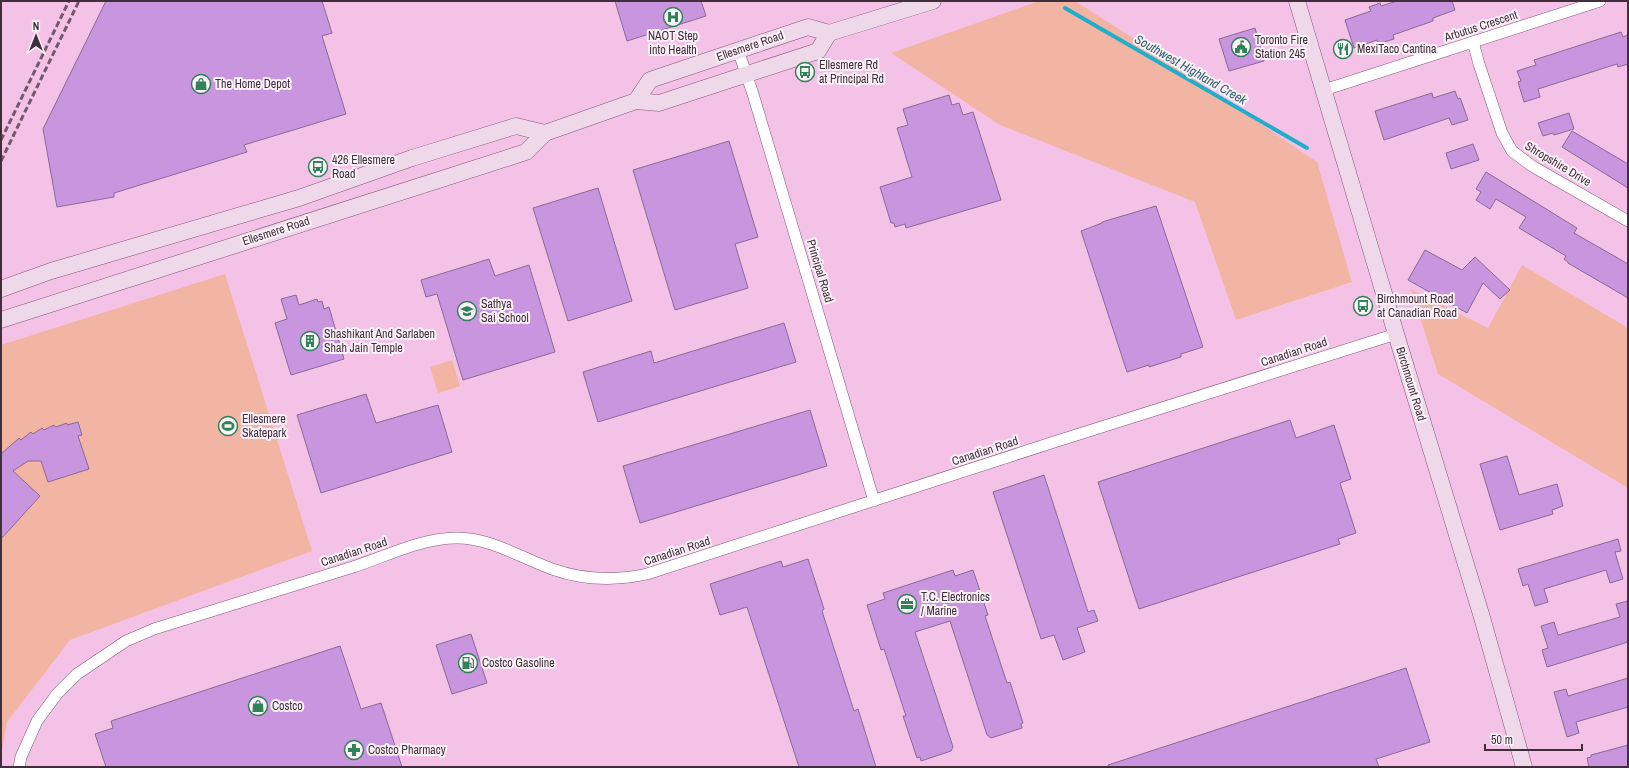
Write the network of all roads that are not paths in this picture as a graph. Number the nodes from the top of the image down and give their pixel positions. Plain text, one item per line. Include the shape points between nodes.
1 (933, 1) edge
2 (1297, 1) edge
3 (1600, 1) edge
4 (829, 33) junction
5 (1474, 42) junction
6 (738, 50) junction
7 (746, 74) junction
8 (1324, 90) junction
9 (636, 101) junction
10 (545, 133) junction
11 (299, 198) junction
12 (306, 221) junction
13 (1628, 221) edge
14 (1, 289) edge
15 (1, 320) edge
16 (1396, 334) junction
17 (874, 501) junction
18 (19, 767) edge
19 (1524, 767) edge

1 - 4 main road
2 - 8 main road, Birchmount Road
3 - 5 street, Arbutus Crescent
4 - 6 main road, Ellesmere Road via 808,27
4 - 7 main road, Ellesmere Road via 818,51
5 - 8 street, Arbutus Crescent
5 - 13 street, Shropshire Drive via 1502,133 1512,151 1532,166
6 - 7 street, Principal Road
6 - 9 main road, Ellesmere Road via 650,80
7 - 9 main road, Ellesmere Road via 659,102
7 - 17 street, Principal Road
8 - 16 main road, Birchmount Road
9 - 10 main road, Ellesmere Road
10 - 11 main road, Ellesmere Road via 516,126 412,158
10 - 12 main road, Ellesmere Road via 526,152
11 - 12 main road
11 - 14 main road, Ellesmere Road via 51,271
12 - 15 main road, Ellesmere Road
16 - 17 street, Canadian Road
16 - 19 main road, Birchmount Road via 1481,614
17 - 18 street, Canadian Road via 634,577 607,579 573,575 480,540 437,539 414,546 154,629 126,642 77,674 57,694 37,721

